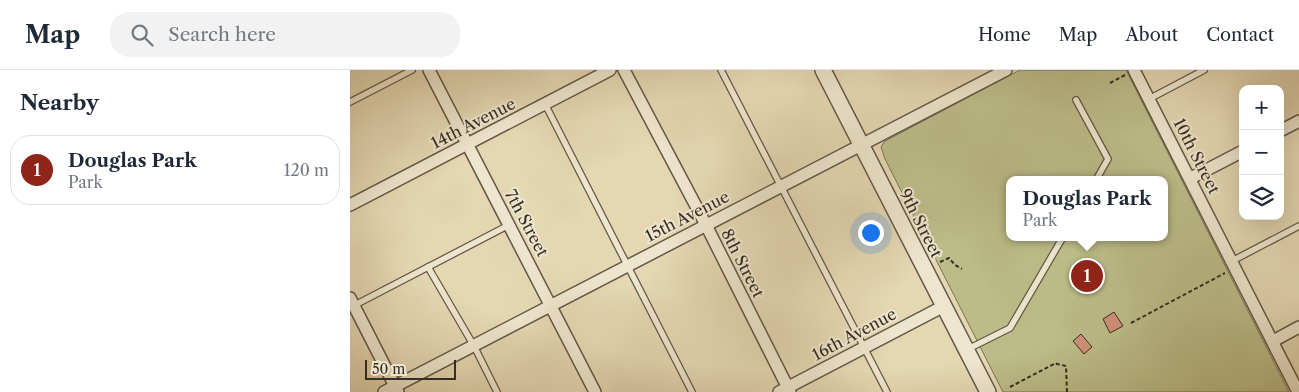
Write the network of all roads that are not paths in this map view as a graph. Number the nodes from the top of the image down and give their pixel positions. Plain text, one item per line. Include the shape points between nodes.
1 (412, 70) edge
2 (430, 70) edge
3 (610, 70) edge
4 (624, 70) edge
5 (721, 70) edge
6 (823, 70) edge
7 (1006, 70) edge
8 (1204, 70) edge
9 (1130, 72) edge
10 (1149, 99) junction
11 (1076, 100) dead end
12 (350, 102) edge
13 (545, 104) junction
14 (1299, 121) edge
15 (1282, 130) edge
16 (467, 143) junction
17 (861, 144) junction
18 (1239, 153) edge
19 (1098, 176) edge
20 (1191, 178) junction
21 (780, 186) junction
22 (350, 205) edge
23 (509, 225) junction
24 (706, 225) junction
25 (1299, 226) edge
26 (1061, 241) edge
27 (1232, 261) junction
28 (627, 266) junction
29 (428, 267) junction
30 (351, 304) edge
31 (552, 306) junction
32 (944, 306) junction
33 (1299, 327) edge
34 (1272, 341) junction
35 (474, 346) junction
36 (864, 347) junction
37 (966, 350) junction
38 (397, 389) edge
39 (785, 391) edge
40 (384, 392) edge
41 (497, 392) edge
42 (595, 392) edge
43 (692, 392) edge
44 (887, 392) edge
45 (988, 392) edge
46 (1298, 392) edge

1 - 12 lane
2 - 16 street, 7th Street
3 - 13 street, 14th Avenue
4 - 24 street, 8th Street
5 - 21 lane
6 - 17 street, 9th Street
7 - 17 street, 15th Avenue
8 - 10 lane
9 - 10 street, 10th Street
10 - 20 street, 10th Street
11 - 19 lane via 1108,160
13 - 16 street, 14th Avenue
13 - 28 lane
14 - 15 street
16 - 22 street, 14th Avenue
16 - 23 street, 7th Street
17 - 21 street, 15th Avenue
17 - 32 street, 9th Street
18 - 20 street
20 - 27 street, 10th Street
21 - 24 street, 15th Avenue
21 - 36 lane
23 - 29 lane
23 - 31 street, 7th Street
24 - 28 street, 15th Avenue
24 - 39 street, 8th Street
25 - 27 lane
26 - 37 lane via 1010,328
27 - 34 street, 10th Street
28 - 31 street, 15th Avenue
28 - 43 lane
29 - 30 lane
29 - 35 lane
30 - 38 street
31 - 35 street, 15th Avenue
31 - 42 street, 7th Street
32 - 36 street, 16th Avenue
32 - 37 street, 9th Street
33 - 34 street
34 - 46 street, 10th Street
35 - 38 street, 15th Avenue
35 - 41 lane
36 - 39 street, 16th Avenue
36 - 44 lane
37 - 45 street, 9th Street
38 - 40 street, 15th Avenue

